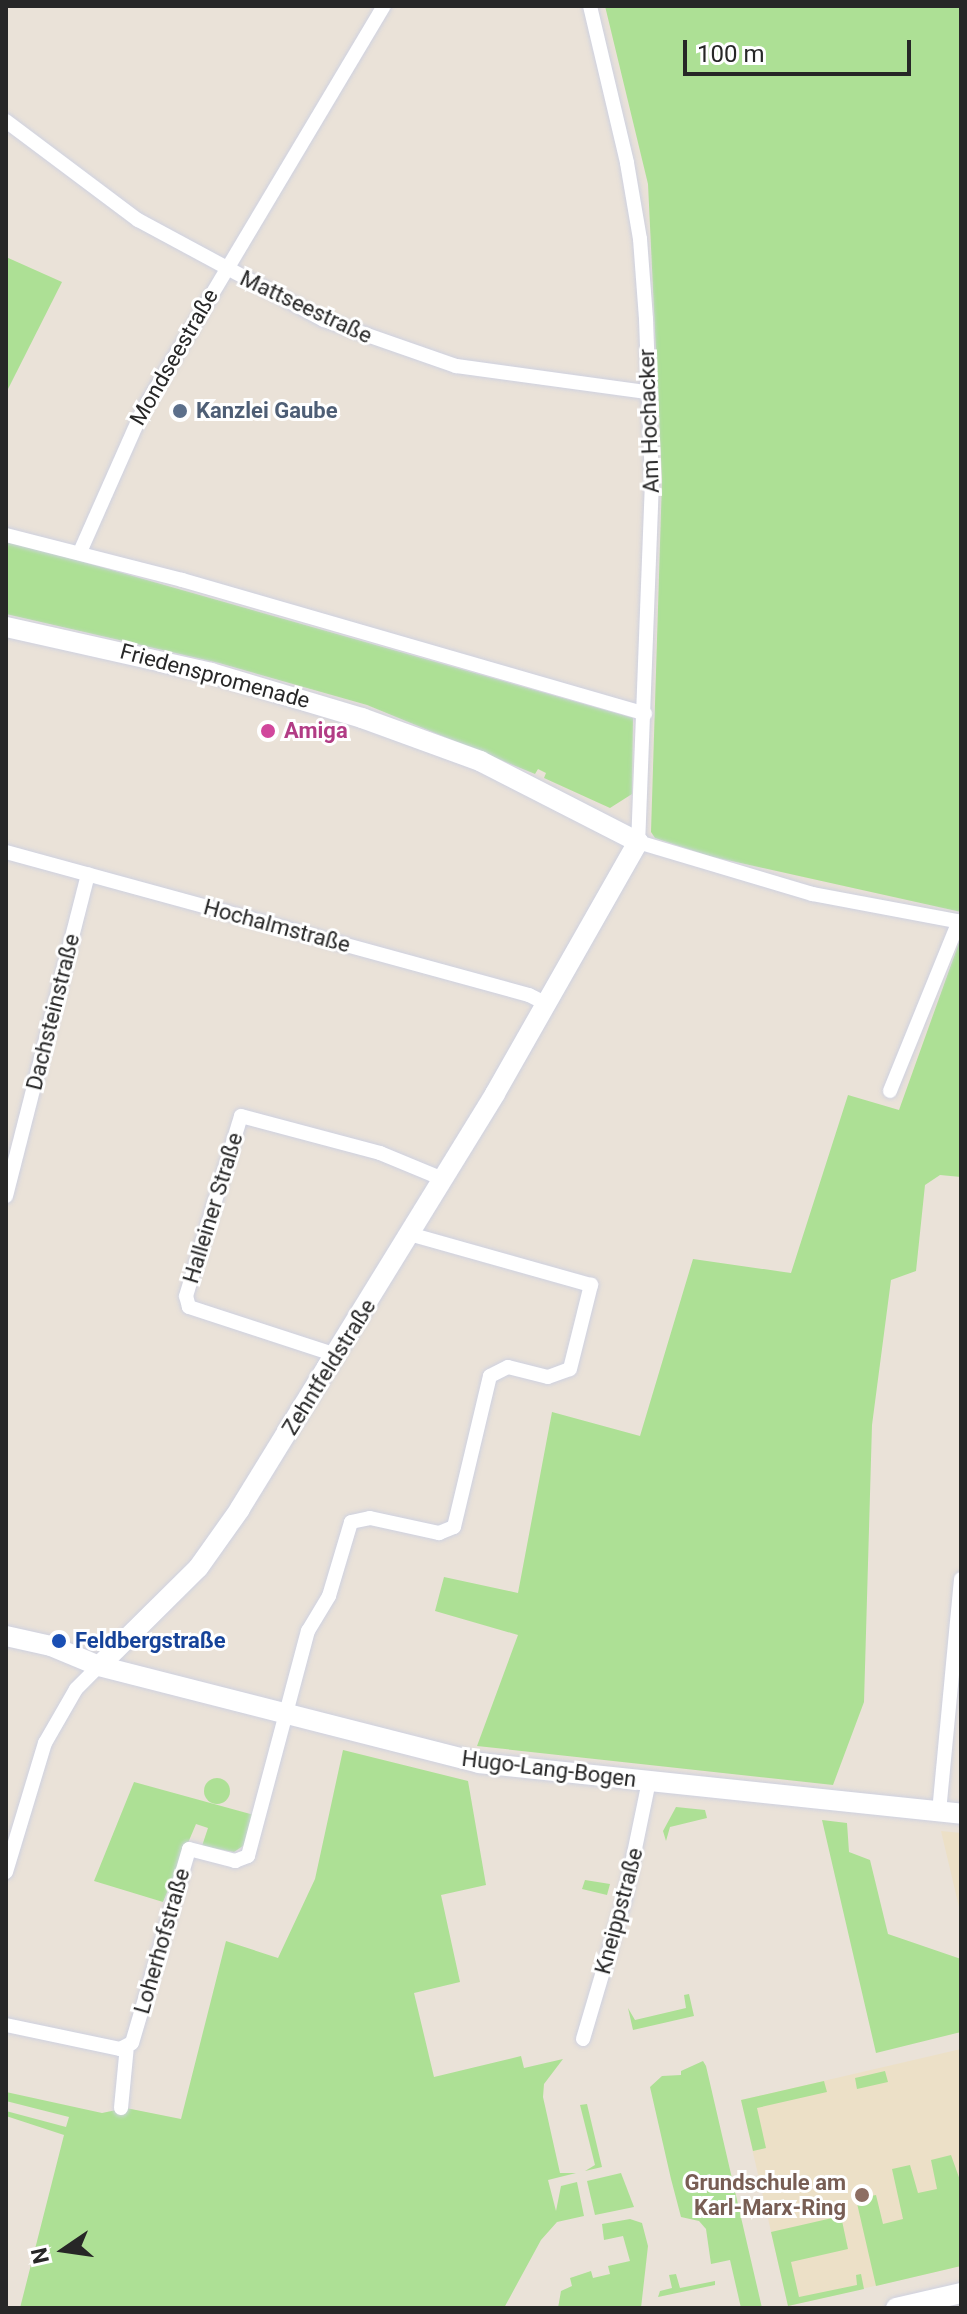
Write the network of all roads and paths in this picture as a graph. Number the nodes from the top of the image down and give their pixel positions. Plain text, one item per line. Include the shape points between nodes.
1 (384, 6) edge
2 (590, 6) edge
3 (6, 121) edge
4 (224, 268) junction
5 (647, 392) junction
6 (6, 535) edge
7 (80, 552) junction
8 (6, 627) edge
9 (645, 714) junction
10 (638, 842) junction
11 (6, 852) edge
12 (88, 874) junction
13 (960, 922) edge
14 (547, 1004) junction
15 (890, 1091) dead end
16 (11, 1156) edge
17 (443, 1179) junction
18 (6, 1196) edge
19 (409, 1234) junction
20 (336, 1355) junction
21 (961, 1579) edge
22 (6, 1636) edge
23 (99, 1666) junction
24 (289, 1714) junction
25 (649, 1781) junction
26 (939, 1812) junction
27 (961, 1814) edge
28 (6, 1872) edge
29 (6, 2025) edge
30 (583, 2039) dead end
31 (127, 2046) junction
32 (121, 2108) dead end
33 (961, 2293) edge
34 (900, 2308) edge

1 - 4 street, Mondseestraße
2 - 5 street, Am Hochacker via 640,239
3 - 4 street, Mattseestraße via 100,194
4 - 5 street, Mattseestraße via 324,320 456,366
4 - 7 street, Mondseestraße via 138,419
5 - 9 street, Am Hochacker via 652,481
6 - 7 street
7 - 9 street
8 - 10 street, Friedenspromenade via 211,673 362,718 480,761
9 - 10 street, Am Hochacker
10 - 13 street via 812,894
10 - 14 street, Zehntfeldstraße
11 - 12 street, Hochalmstraße
12 - 14 street, Hochalmstraße
12 - 16 street, Dachsteinstraße
13 - 15 street
14 - 17 street, Zehntfeldstraße
16 - 18 street, Dachsteinstraße
17 - 19 street, Zehntfeldstraße
17 - 20 street, Halleiner Straße via 376,1152 241,1116 186,1296 189,1307
19 - 20 street, Zehntfeldstraße
19 - 24 street via 591,1285 588,1297 564,1374 548,1377 508,1367 490,1376 454,1527 439,1533 370,1518 351,1522 329,1596 308,1631
20 - 23 street, Zehntfeldstraße via 209,1554
21 - 26 street
22 - 23 street via 51,1646
23 - 24 street, Hugo-Lang-Bogen
23 - 28 street, Zehntfeldstraße via 76,1689 45,1743
24 - 25 street, Hugo-Lang-Bogen via 479,1763
24 - 31 street, Loherhofstraße via 248,1856 235,1861 189,1849
25 - 26 street, Hugo-Lang-Bogen
25 - 30 street, Kneippstraße via 629,1880
26 - 27 street, Hugo-Lang-Bogen
29 - 31 street
31 - 32 street, Loherhofstraße
33 - 34 street

